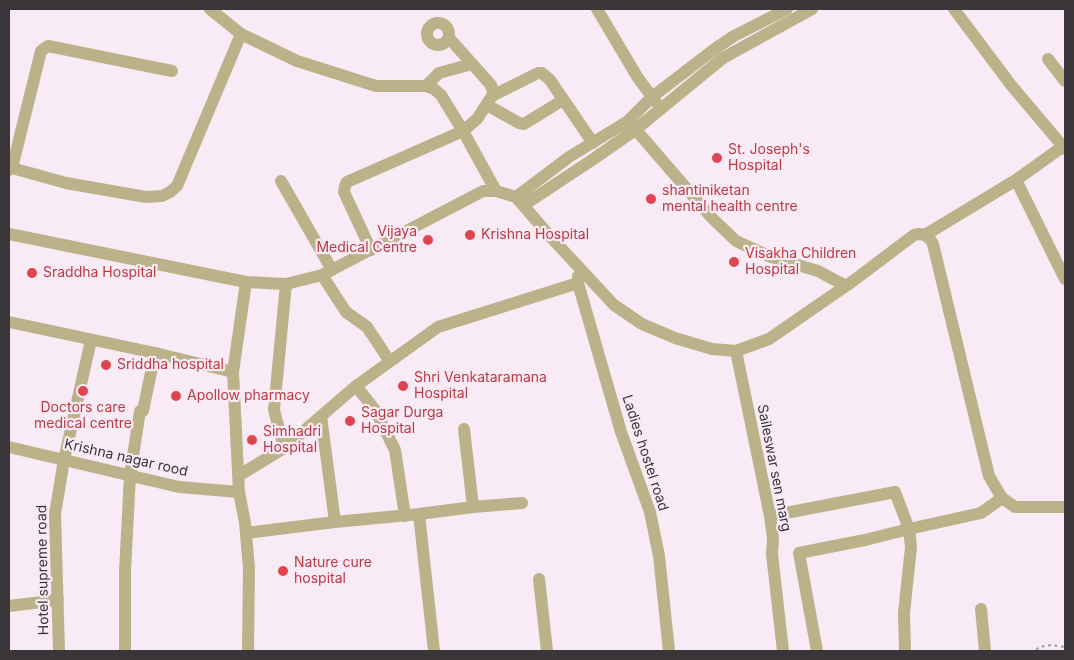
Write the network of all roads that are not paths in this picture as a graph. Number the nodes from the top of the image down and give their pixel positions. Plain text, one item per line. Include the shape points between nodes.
1 (210, 9) edge
2 (597, 9) edge
3 (787, 9) edge
4 (812, 9) edge
5 (954, 9) edge
6 (242, 34) junction
7 (449, 38) dead end
8 (720, 53) junction
9 (1048, 59) dead end
10 (472, 64) junction
11 (172, 71) dead end
12 (1065, 81) edge
13 (426, 86) junction
14 (652, 97) junction
15 (563, 100) junction
16 (490, 101) junction
17 (660, 108) junction
18 (631, 125) junction
19 (463, 131) junction
20 (593, 143) junction
21 (1065, 147) edge
22 (11, 169) edge
23 (1016, 180) junction
24 (281, 181) dead end
25 (496, 191) junction
26 (520, 201) junction
27 (9, 234) edge
28 (925, 235) junction
29 (371, 250) junction
30 (578, 267) junction
31 (327, 273) junction
32 (1065, 279) edge
33 (246, 282) junction
34 (578, 283) junction
35 (286, 284) junction
36 (846, 286) junction
37 (9, 322) edge
38 (91, 340) junction
39 (736, 351) junction
40 (155, 353) junction
41 (390, 360) junction
42 (234, 372) junction
43 (356, 386) junction
44 (321, 416) junction
45 (464, 429) dead end
46 (9, 446) edge
47 (284, 448) junction
48 (64, 460) junction
49 (130, 475) junction
50 (238, 476) junction
51 (239, 492) junction
52 (1002, 498) junction
53 (522, 503) dead end
54 (473, 507) junction
55 (1065, 507) edge
56 (419, 514) junction
57 (405, 516) junction
58 (770, 516) junction
59 (336, 522) junction
60 (910, 529) junction
61 (246, 533) junction
62 (539, 578) dead end
63 (58, 600) junction
64 (9, 606) edge
65 (981, 609) dead end
66 (59, 651) edge
67 (125, 651) edge
68 (248, 651) edge
69 (434, 651) edge
70 (547, 651) edge
71 (668, 651) edge
72 (783, 651) edge
73 (817, 651) edge
74 (905, 651) edge
75 (985, 651) edge

1 - 6 street
2 - 14 street
3 - 8 street via 734,36
4 - 8 street
5 - 21 street via 1010,85
6 - 13 street via 297,61 365,84
6 - 22 street via 177,186 170,192 146,197 66,183
7 - 10 street
8 - 14 street
8 - 17 street
9 - 12 street
10 - 13 street via 438,73
10 - 16 street via 491,86
11 - 22 street via 48,46 41,51
13 - 19 street via 442,95
14 - 17 street
14 - 18 street
15 - 16 street via 524,124
15 - 16 street via 550,80 538,73
15 - 20 street
16 - 19 street
17 - 18 street
18 - 20 street
18 - 26 street via 595,158
18 - 36 street via 736,241 771,257 818,271
19 - 25 street
19 - 29 street via 347,182 344,192
20 - 26 street via 568,157
21 - 23 street
23 - 28 street
23 - 32 street
24 - 31 street
25 - 26 street
25 - 29 street via 483,191
26 - 30 street
27 - 33 street
28 - 36 street via 914,235
28 - 52 street via 933,244 989,476
29 - 31 street
30 - 34 street, Ladies hostel road
30 - 39 street via 614,305 642,324 694,344
31 - 35 street
31 - 41 street via 346,312 367,327
33 - 35 street
33 - 42 street
34 - 41 street via 438,326
34 - 71 street, Ladies hostel road via 620,432 650,512 659,556
35 - 47 street via 274,410
36 - 39 street via 769,338
37 - 38 street
38 - 40 street
38 - 48 street, Hotel supreme road
39 - 58 street, Saileswar sen marg
40 - 42 street
40 - 49 street
41 - 43 street
42 - 50 street
43 - 44 street
43 - 57 street via 375,410 395,450
44 - 47 street
44 - 59 street
45 - 54 street
46 - 48 street, Krishna nagar rood
47 - 50 street
48 - 49 street, Krishna nagar rood
48 - 63 street, Hotel supreme road via 55,514
49 - 51 street, Krishna nagar rood via 180,487
49 - 67 street
50 - 51 street
51 - 61 street
52 - 55 street via 1015,507
52 - 60 street via 980,513
53 - 54 street
54 - 56 street
56 - 57 street
56 - 69 street
57 - 59 street
58 - 60 street via 895,492
58 - 72 street, Saileswar sen marg
59 - 61 street
60 - 73 street via 799,553
60 - 74 street via 904,613
61 - 68 street
62 - 70 street
63 - 64 street
63 - 66 street, Hotel supreme road
65 - 75 street

